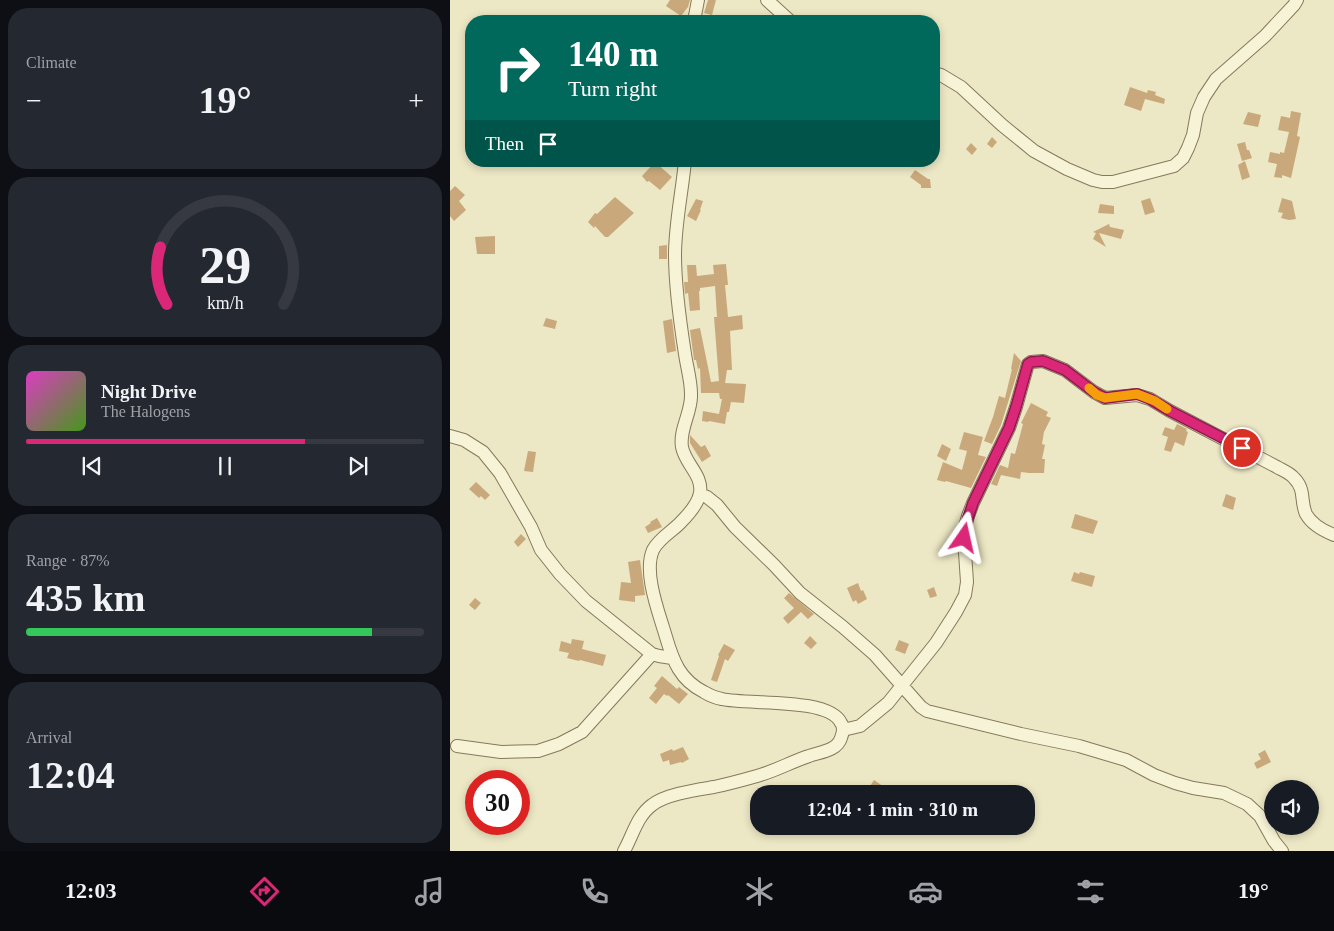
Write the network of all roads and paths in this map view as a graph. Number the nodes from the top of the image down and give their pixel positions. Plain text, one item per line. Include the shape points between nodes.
1 (698, 0) edge
2 (767, 0) edge
3 (1297, 0) edge
4 (695, 15) edge
5 (783, 15) edge
6 (940, 75) edge
7 (685, 167) edge
8 (450, 436) edge
9 (700, 494) junction
10 (1334, 535) edge
11 (652, 654) junction
12 (672, 658) junction
13 (902, 686) junction
14 (843, 730) junction
15 (456, 746) dead end
16 (624, 851) edge
17 (1282, 851) edge

1 - 4 street
2 - 5 street
3 - 6 street via 1265,36 1216,79 1197,113 1193,135 1183,158 1174,166 1113,182 1093,180 1034,151 961,87
7 - 9 street via 675,256 692,397 682,447 696,473
8 - 11 street via 464,440 483,452 500,473 540,550 560,574 586,601
9 - 12 street via 685,518 653,550 650,567 651,584
9 - 13 street via 717,506 800,593 875,655
10 - 13 street via 1313,523 1307,515 1299,484 1277,467 1150,399 1137,394 1105,398 1065,370 1043,361 1031,362 1009,428 968,516 964,538 965,595 936,643
11 - 12 street
11 - 15 street via 582,732 559,744 538,751 520,752
12 - 14 street via 684,679 703,692 722,699 813,708 834,715 842,723
13 - 14 street via 888,703 860,726
13 - 17 street via 927,711 1079,746 1126,760 1175,783 1224,793 1247,804 1260,816
14 - 16 street via 839,743 830,750 760,775 655,802 636,824

